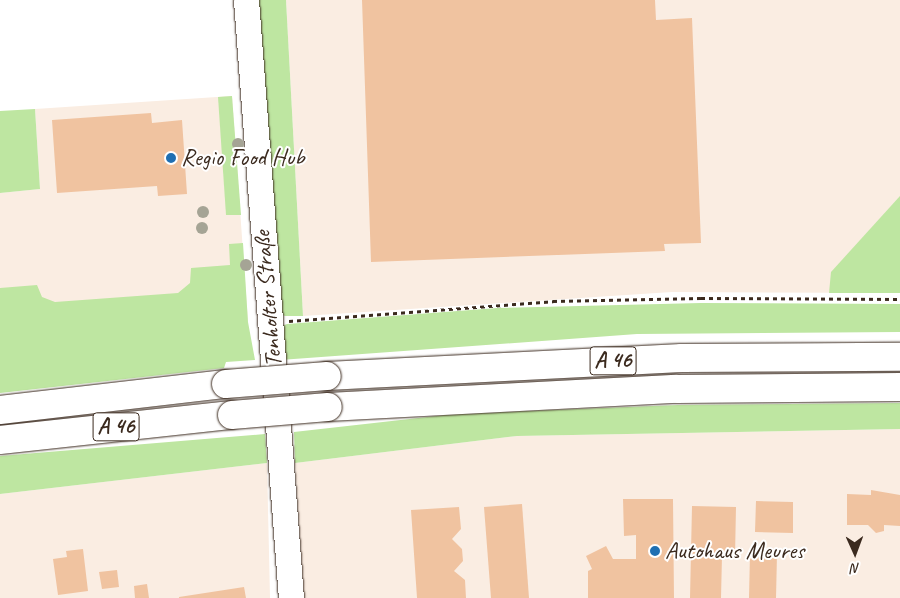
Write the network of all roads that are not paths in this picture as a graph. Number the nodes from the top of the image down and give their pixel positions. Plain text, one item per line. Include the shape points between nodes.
1 (246, 0) edge
2 (900, 357) edge
3 (900, 387) edge
4 (0, 410) edge
5 (0, 440) edge
6 (291, 598) edge

1 - 6 street, Tenholter Straße
2 - 4 highway, A 46, bridge via 682,358 327,376
3 - 5 highway, A 46, bridge via 677,389 328,406

